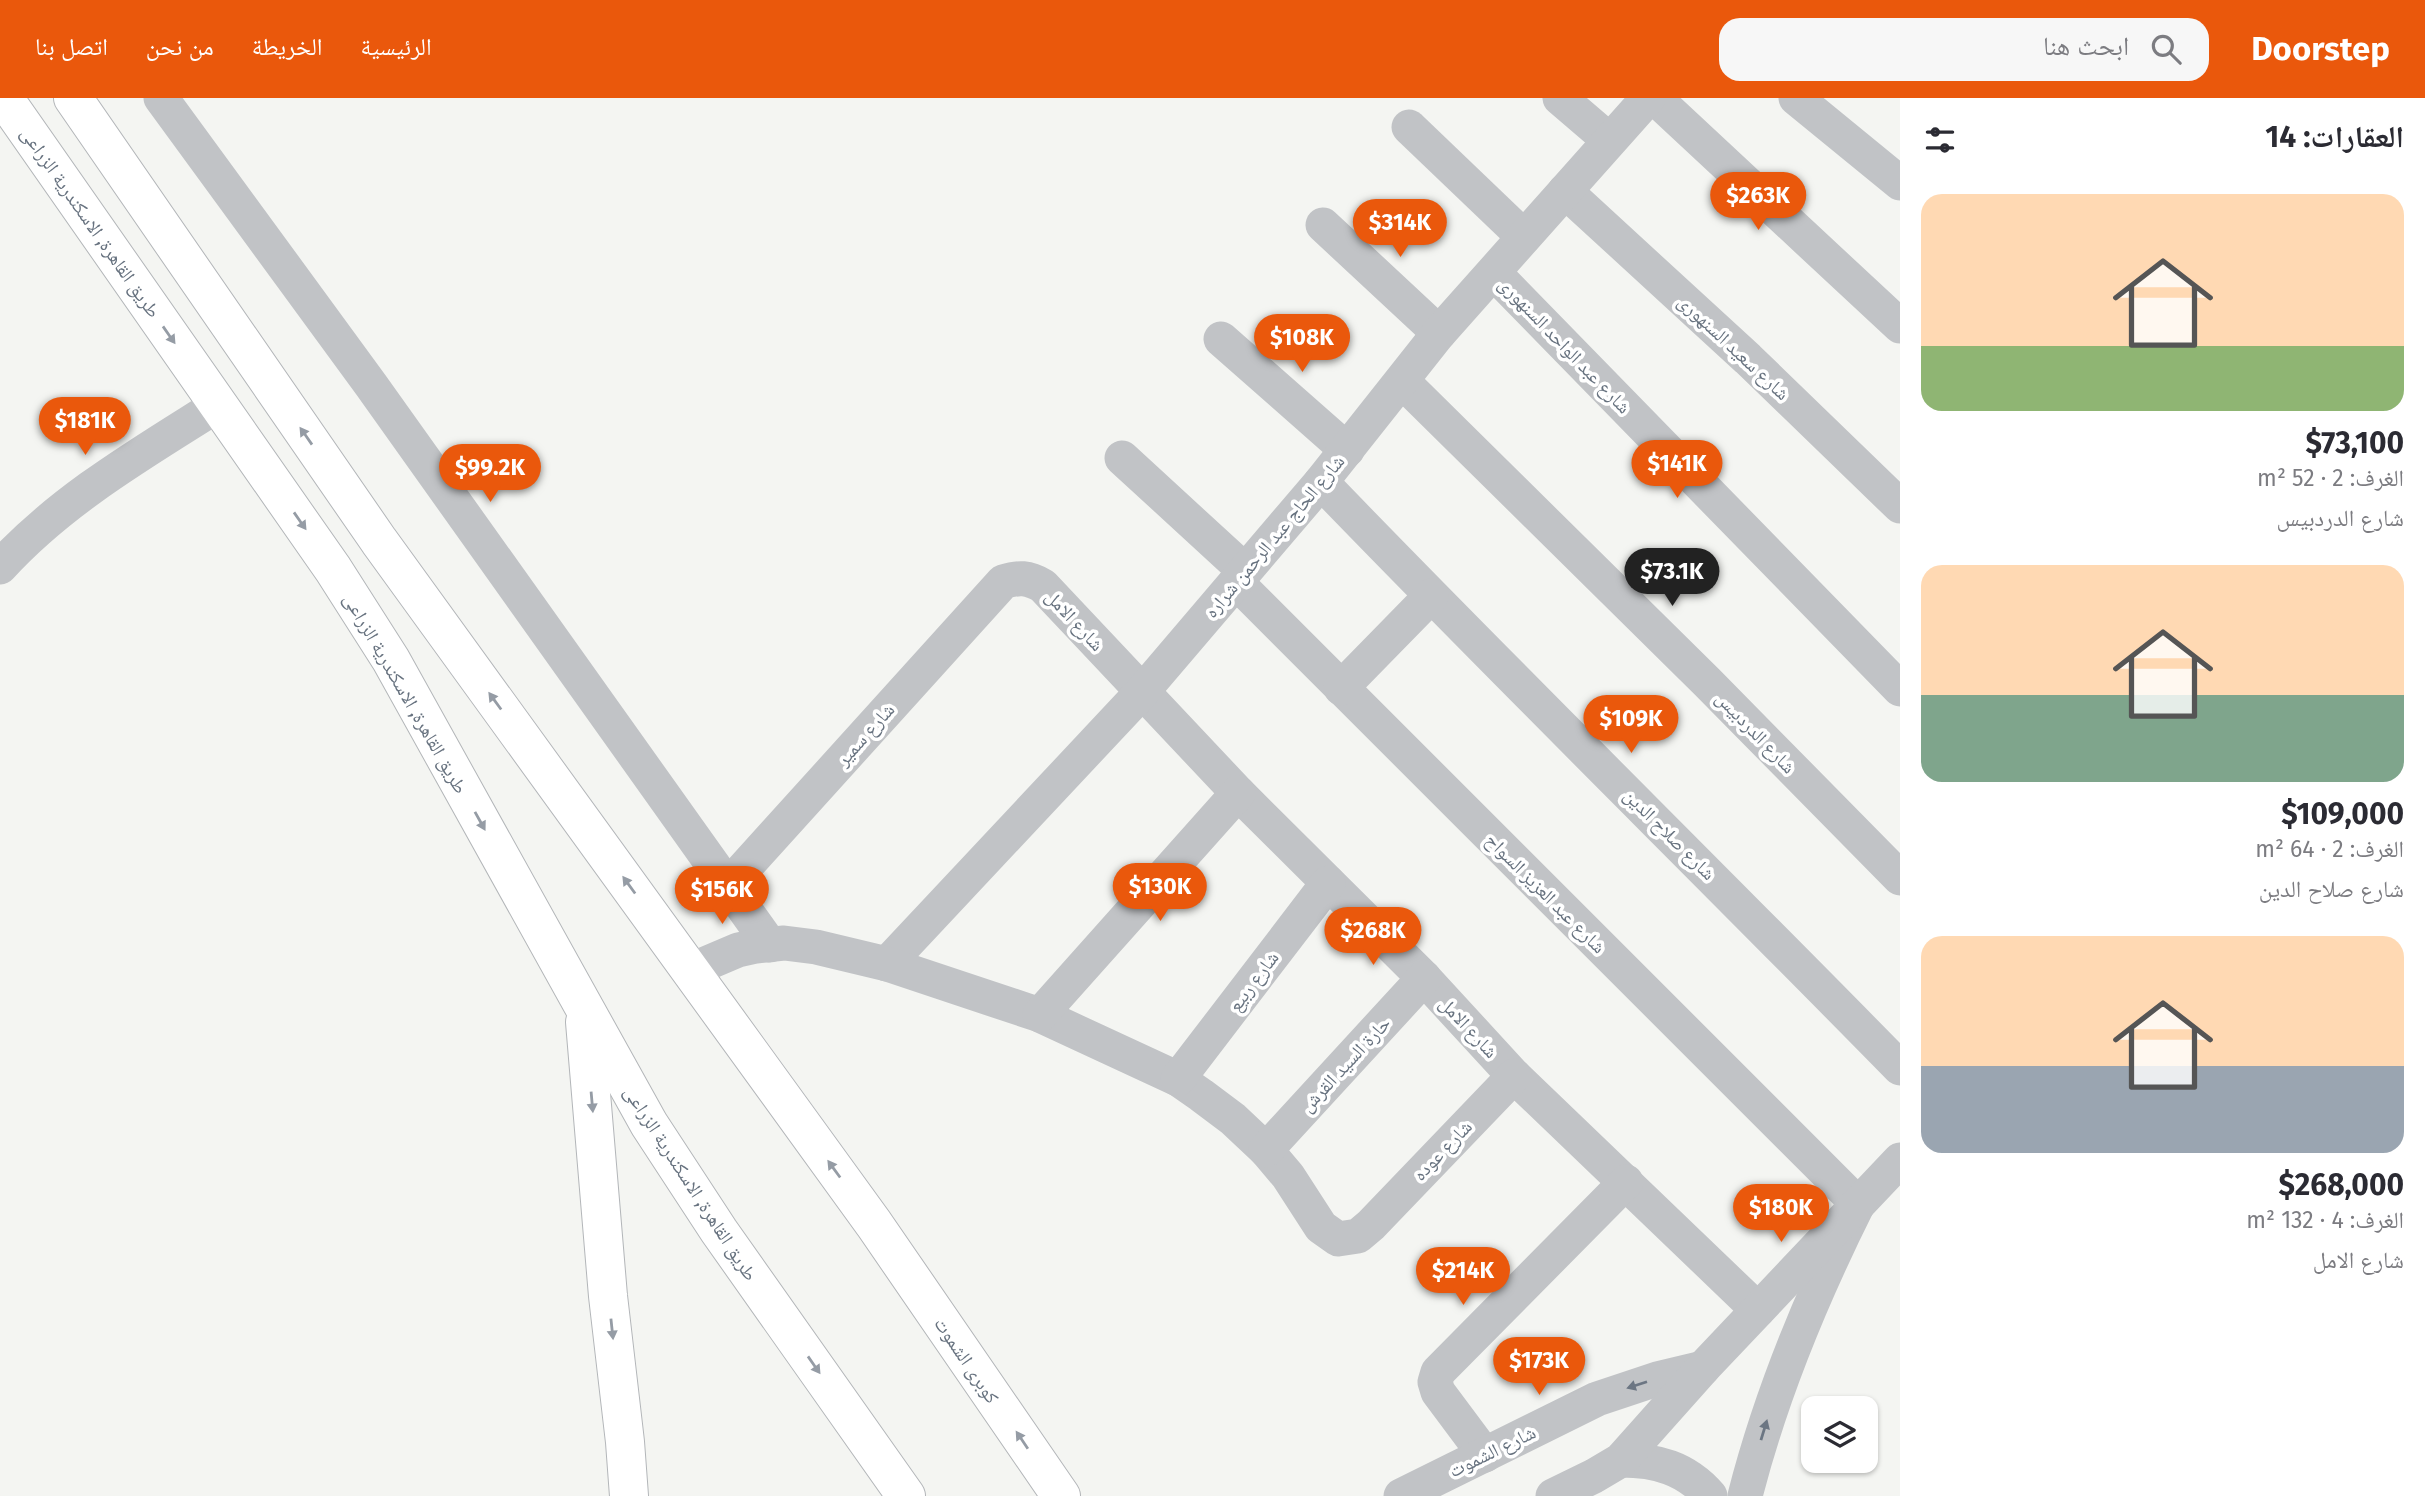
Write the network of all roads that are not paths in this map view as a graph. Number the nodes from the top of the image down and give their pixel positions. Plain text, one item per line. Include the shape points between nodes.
1 (4, 98) edge
2 (73, 98) edge
3 (161, 98) edge
4 (1560, 98) edge
5 (1648, 98) edge
6 (1654, 98) edge
7 (1796, 98) edge
8 (1409, 127) dead end
9 (1609, 140) junction
10 (1900, 183) edge
11 (1564, 191) junction
12 (1323, 225) dead end
13 (1524, 237) junction
14 (1494, 273) junction
15 (1900, 326) edge
16 (1439, 333) junction
17 (1220, 339) dead end
18 (1402, 381) junction
19 (218, 405) junction
20 (1347, 450) junction
21 (1122, 458) dead end
22 (1321, 482) junction
23 (1900, 506) edge
24 (0, 567) edge
25 (1240, 576) junction
26 (1003, 582) joint
27 (1431, 596) junction
28 (1341, 688) junction
29 (1900, 689) edge
30 (1142, 692) junction
31 (1238, 793) junction
32 (1900, 878) edge
33 (1328, 883) junction
34 (727, 886) junction
35 (770, 945) junction
36 (887, 964) junction
37 (691, 970) junction
38 (1424, 978) junction
39 (584, 1010) junction
40 (1040, 1015) junction
41 (1900, 1068) edge
42 (1514, 1076) junction
43 (1178, 1079) junction
44 (1266, 1150) junction
45 (1900, 1160) edge
46 (1626, 1182) junction
47 (1858, 1204) junction
48 (1758, 1310) junction
49 (1703, 1368) junction
50 (1485, 1455) junction
51 (1621, 1460) junction
52 (1689, 1489) edge
53 (629, 1496) edge
54 (906, 1496) edge
55 (1061, 1496) edge
56 (1401, 1496) edge
57 (1553, 1496) edge
58 (1745, 1496) edge

1 -> 19 highway, طريق القاهرة, الاسكندرية الزراعى
37 -> 2 highway via 379,541
3 - 34 street
4 - 9 street
5 - 9 street, شارع الحاج عبد الرحمن شراره
6 - 15 street
7 - 10 street
8 - 13 street
9 - 11 street, شارع الحاج عبد الرحمن شراره
11 - 13 street, شارع الحاج عبد الرحمن شراره
11 - 23 street, شارع سعيد السنهورى
12 - 16 street
13 - 14 street, شارع الحاج عبد الرحمن شراره
14 - 16 street, شارع الحاج عبد الرحمن شراره
14 - 29 street, شارع عبد الواحد السنهورى
16 - 18 street, شارع الحاج عبد الرحمن شراره
17 - 20 street
18 - 20 street, شارع الحاج عبد الرحمن شراره
18 - 32 street, شارع الدردبيس
19 - 24 street via 103,478
19 -> 39 highway, طريق القاهرة, الاسكندرية الزراعى via 391,660
20 - 22 street, شارع الحاج عبد الرحمن شراره
21 - 25 street, شارع عبد العزيز السواح
22 - 25 street, شارع الحاج عبد الرحمن شراره
22 - 27 street, شارع صلاح الدين
25 - 28 street, شارع عبد العزيز السواح
25 - 30 street, شارع الحاج عبد الرحمن شراره
26 - 30 street, شارع الامل via 1017,577 1043,586
26 - 34 street, شارع سمير
27 - 28 street
27 - 41 street, شارع صلاح الدين
28 - 47 street, شارع عبد العزيز السواح
30 - 31 street, شارع الامل
30 - 36 street, شارع الحاج عبد الرحمن شراره
31 - 33 street, شارع الامل
31 - 40 street
33 - 38 street, شارع الامل
33 - 43 street, شارع ربيع
34 - 35 street
35 - 36 street via 816,947
35 - 37 street via 738,950
36 - 40 street
55 -> 37 highway, كوبرى الشموت via 874,1224
38 - 42 street, شارع الامل
38 - 44 street, حارة السيد القرش
39 -> 53 highway
39 -> 54 highway, طريق القاهرة, الاسكندرية الزراعى via 649,1124 719,1231
40 - 43 street
42 - 44 street, شارع عوده via 1371,1225 1348,1239 1330,1235
42 - 46 street, شارع الامل
43 - 44 street
45 - 47 street
46 - 48 street, شارع الامل
46 - 50 street via 1438,1372 1438,1392
47 - 48 street
58 -> 47 street via 1797,1334
48 - 49 street
49 -> 50 street, شارع الشموت via 1597,1399
49 - 51 street
50 - 56 street, شارع الشموت
51 - 52 street via 1667,1465
51 - 57 street

